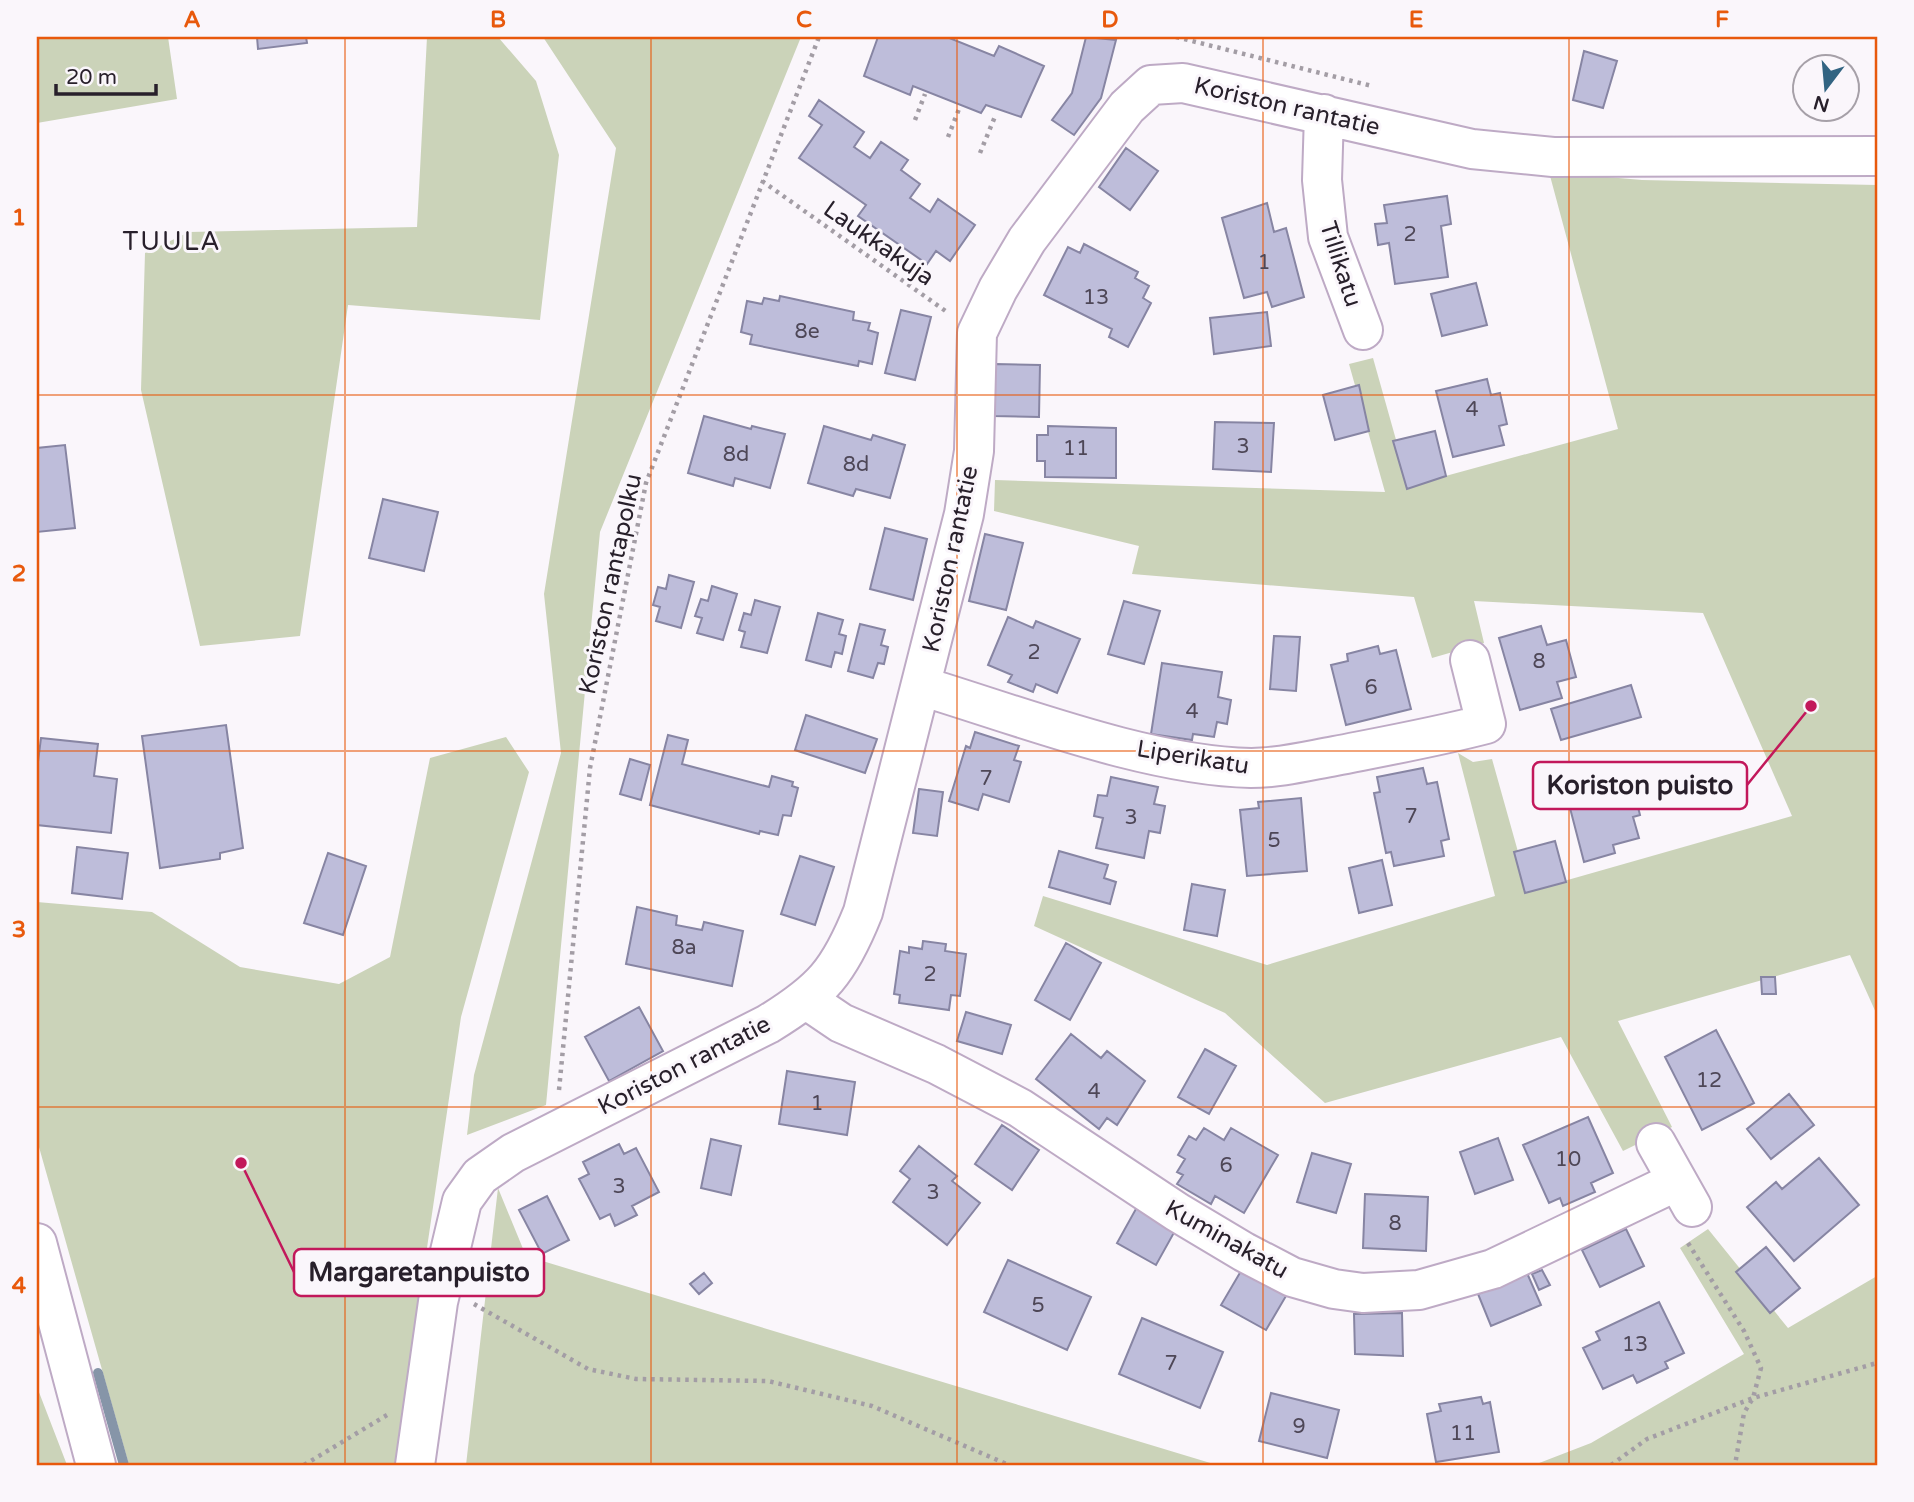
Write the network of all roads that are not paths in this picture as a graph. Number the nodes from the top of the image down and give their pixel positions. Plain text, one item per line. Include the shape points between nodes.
1 (1324, 114) junction
2 (1877, 156) edge
3 (1363, 330) dead end
4 (1470, 660) dead end
5 (921, 686) junction
6 (807, 1000) junction
7 (1656, 1143) dead end
8 (37, 1243) edge
9 (96, 1465) edge
10 (415, 1465) edge

1 - 2 street, Koriston rantatie via 1472,149 1553,157
1 - 3 street, Tillikatu via 1322,180 1328,237
1 - 5 street, Koriston rantatie via 1183,83 1151,85 1127,107 1057,197 998,289 976,333 974,451 961,533
4 - 5 street, Liperikatu via 1486,724 1403,745 1252,768 1209,765 1112,744
5 - 6 street, Koriston rantatie via 863,912 837,969
6 - 7 street, Kuminakatu via 841,1023 1020,1108 1244,1252 1292,1277 1334,1289 1363,1293 1419,1290 1493,1269 1685,1194
6 - 10 street, Koriston rantatie via 513,1153 480,1175 463,1201 438,1302
8 - 9 street

